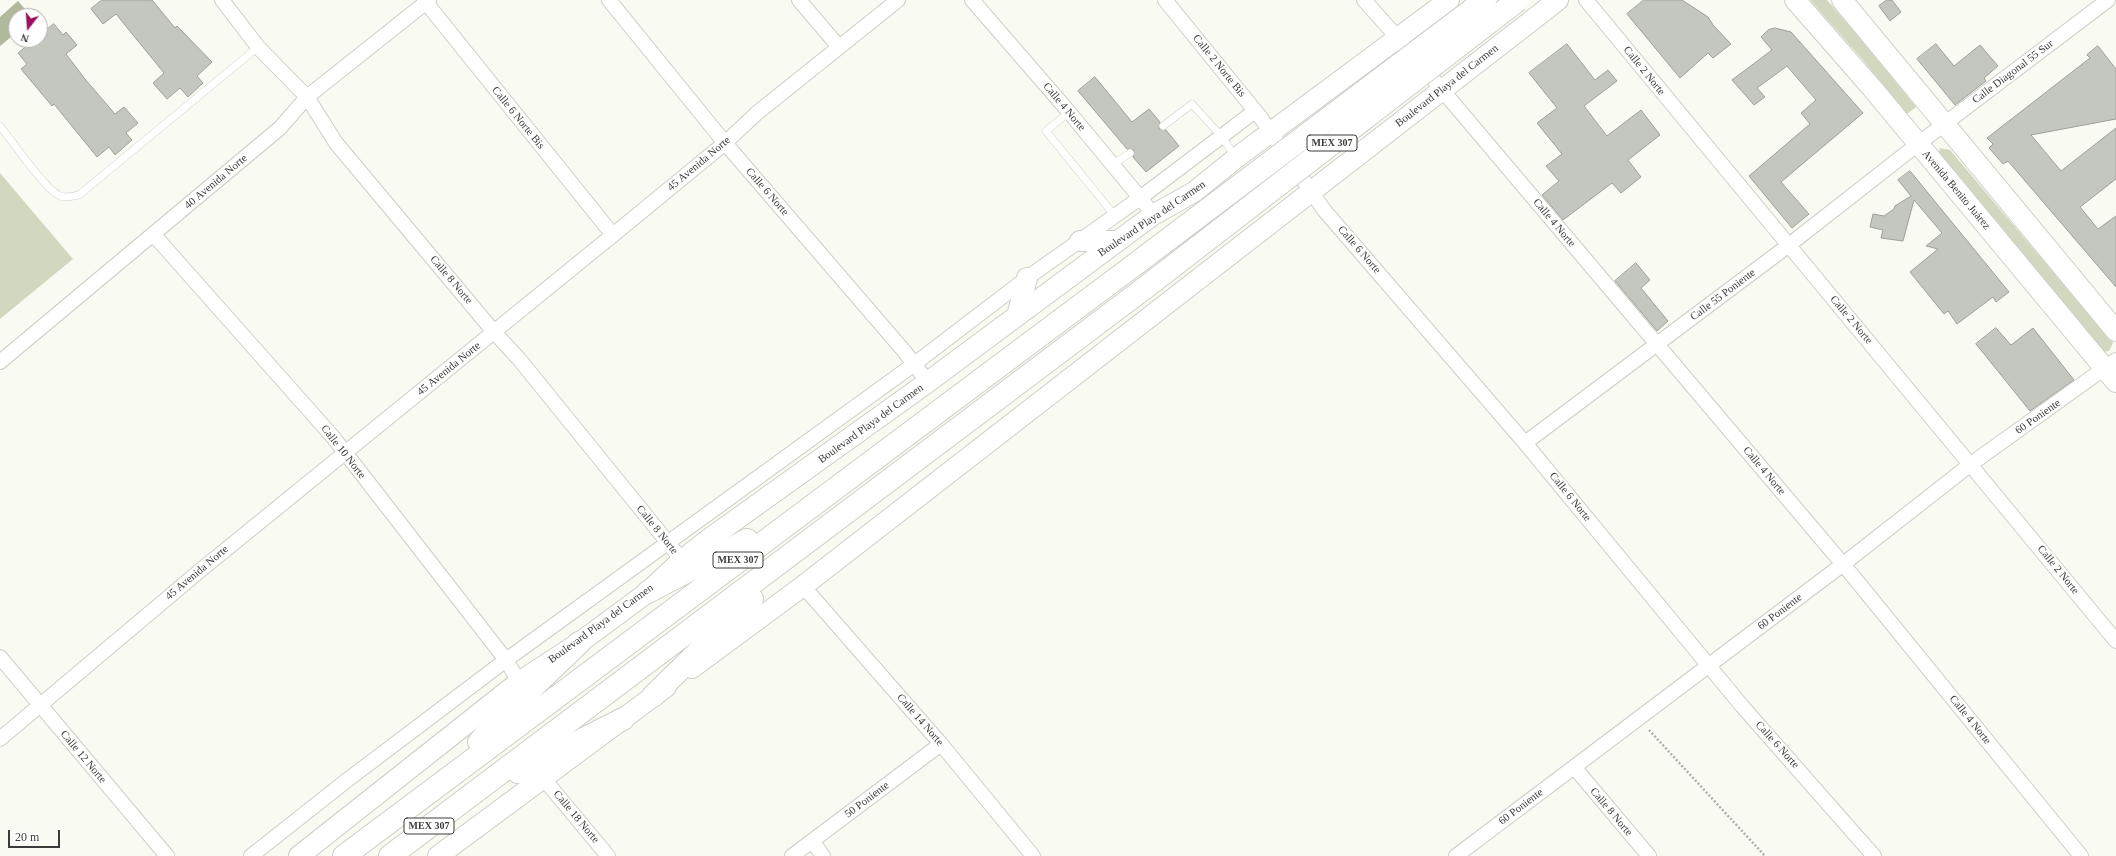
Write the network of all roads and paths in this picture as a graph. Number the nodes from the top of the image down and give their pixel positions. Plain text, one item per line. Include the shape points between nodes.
1 (222, 0) edge
2 (609, 0) edge
3 (799, 0) edge
4 (898, 0) edge
5 (972, 0) edge
6 (1165, 0) edge
7 (1364, 0) edge
8 (1449, 0) edge
9 (1485, 0) edge
10 (1518, 0) edge
11 (1558, 0) edge
12 (1586, 0) edge
13 (1795, 0) edge
14 (1842, 0) edge
15 (2108, 0) edge
16 (426, 1) edge
17 (1398, 38) junction
18 (258, 47) junction
19 (839, 47) junction
20 (1441, 90) junction
21 (307, 97) junction
22 (1255, 111) junction
23 (1069, 112) junction
24 (1944, 124) junction
25 (0, 126) edge
26 (1163, 126) dead end
27 (1271, 133) junction
28 (1222, 137) junction
29 (724, 143) junction
30 (1918, 144) junction
31 (1130, 153) dead end
32 (1236, 158) junction
33 (1112, 165) junction
34 (1310, 192) junction
35 (1140, 198) junction
36 (1153, 215) junction
37 (1115, 216) junction
38 (153, 234) junction
39 (613, 235) junction
40 (1080, 240) junction
41 (1117, 241) junction
42 (1789, 245) junction
43 (1027, 278) junction
44 (1016, 316) junction
45 (2116, 331) edge
46 (494, 332) junction
47 (1657, 343) junction
48 (0, 362) edge
49 (913, 365) junction
50 (2112, 370) edge
51 (928, 382) junction
52 (1525, 443) junction
53 (346, 453) junction
54 (1971, 464) junction
55 (805, 510) junction
56 (810, 541) junction
57 (668, 543) junction
58 (682, 560) junction
59 (1842, 565) junction
60 (803, 586) junction
61 (648, 592) junction
62 (2116, 641) edge
63 (579, 643) junction
64 (0, 657) edge
65 (506, 660) junction
66 (1709, 666) junction
67 (519, 682) junction
68 (653, 696) junction
69 (40, 705) junction
70 (623, 719) junction
71 (1639, 719) junction
72 (0, 739) edge
73 (941, 744) junction
74 (1574, 767) junction
75 (543, 778) junction
76 (437, 786) junction
77 (469, 797) junction
78 (812, 841) junction
79 (167, 856) edge
80 (251, 856) edge
81 (299, 856) edge
82 (344, 856) edge
83 (390, 856) edge
84 (438, 856) edge
85 (608, 856) edge
86 (792, 856) edge
87 (823, 856) edge
88 (1033, 856) edge
89 (1456, 856) edge
90 (1649, 856) edge
91 (1765, 856) edge
92 (1874, 856) edge
93 (2081, 856) edge

1 - 18 street, Calle 8 Norte
2 - 29 street, Calle 6 Norte
3 - 19 street
4 - 19 street, 45 Avenida Norte
5 - 23 street, Calle 4 Norte
6 - 22 street, Calle 2 Norte Bis
7 - 17 street
8 - 17 main road, Boulevard Playa del Carmen
9 - 55 highway, MEX 307, bridge
10 - 56 highway, MEX 307, bridge via 1146,287
11 - 20 main road, Boulevard Playa del Carmen
12 - 42 street, Calle 2 Norte
13 - 30 main road, Avenida Benito Juárez
14 - 24 main road
15 - 24 street, Calle Diagonal 55 Sur
16 - 21 street, 40 Avenida Norte
16 - 39 street, Calle 6 Norte Bis
17 - 20 street
17 - 27 main road, Boulevard Playa del Carmen
18 - 21 street, Calle 8 Norte
18 - 25 lane via 79,195 58,195
19 - 29 street, 45 Avenida Norte
20 - 34 main road, Boulevard Playa del Carmen
20 - 47 street, Calle 4 Norte
21 - 38 street, 40 Avenida Norte via 280,128
21 - 46 street, Calle 8 Norte via 336,143
22 - 27 street, Calle 2 Norte Bis
22 - 28 street
23 - 33 street, Calle 4 Norte
23 - 37 lane via 1046,132
24 - 30 street, Calle Diagonal 55 Sur
24 - 45 main road
26 - 28 lane via 1192,104
27 - 32 main road, Boulevard Playa del Carmen
27 - 34 street, Calle 6 Norte
28 - 32 lane
28 - 35 street
29 - 39 street, 45 Avenida Norte
29 - 49 street, Calle 6 Norte via 904,351
30 - 42 street, Calle 55 Poniente
30 - 50 main road, Avenida Benito Juárez
31 - 33 lane
32 - 36 main road, Boulevard Playa del Carmen via 1194,192
33 - 35 street, Calle 4 Norte
34 - 52 street, Calle 6 Norte
34 - 60 main road, Boulevard Playa del Carmen
35 - 36 street, Calle 4 Norte
35 - 37 street
36 - 41 main road, Boulevard Playa del Carmen
37 - 40 street
38 - 48 street, 40 Avenida Norte
38 - 53 street, Calle 10 Norte
39 - 46 street, 45 Avenida Norte
40 - 41 main road
40 - 43 street
41 - 44 main road, Boulevard Playa del Carmen
42 - 47 street, Calle 55 Poniente
42 - 54 street, Calle 2 Norte
43 - 44 main road
43 - 49 street
44 - 51 main road, Boulevard Playa del Carmen
46 - 53 street, 45 Avenida Norte
46 - 57 street, Calle 8 Norte via 519,359
47 - 52 street, Calle 55 Poniente
47 - 59 street, Calle 4 Norte
49 - 51 street, Calle 6 Norte
49 - 57 street
50 - 54 street, 60 Poniente
51 - 58 main road, Boulevard Playa del Carmen
52 - 66 street, Calle 6 Norte
53 - 65 street, Calle 10 Norte
53 - 69 street, 45 Avenida Norte
54 - 59 street, 60 Poniente
54 - 62 street, Calle 2 Norte
55 - 61 highway
55 - 76 highway, MEX 307
56 - 68 highway
56 - 77 highway, MEX 307
57 - 58 street, Calle 8 Norte
57 - 65 street
58 - 61 main road, Boulevard Playa del Carmen
59 - 66 street, 60 Poniente
59 - 93 street, Calle 4 Norte
60 - 68 main road, Boulevard Playa del Carmen
60 - 73 street, Calle 14 Norte
61 - 63 main road, Boulevard Playa del Carmen
63 - 67 main road, Boulevard Playa del Carmen
63 - 76 highway via 513,706
64 - 69 street, Calle 12 Norte
65 - 67 street, Calle 10 Norte
65 - 80 street
66 - 71 street, 60 Poniente
66 - 92 street, Calle 6 Norte
67 - 81 main road, Boulevard Playa del Carmen
68 - 70 main road, Boulevard Playa del Carmen
69 - 72 street, 45 Avenida Norte
69 - 79 street, Calle 12 Norte
70 - 75 main road, Boulevard Playa del Carmen
70 - 77 highway
71 - 74 street, 60 Poniente
71 - 91 path
73 - 78 street, 50 Poniente
73 - 88 street, Calle 14 Norte
74 - 89 street, 60 Poniente
74 - 90 street, Calle 8 Norte
75 - 84 main road, Boulevard Playa del Carmen
75 - 85 street, Calle 18 Norte
76 - 82 highway, MEX 307
77 - 83 highway, MEX 307
78 - 86 street, 50 Poniente
78 - 87 street

